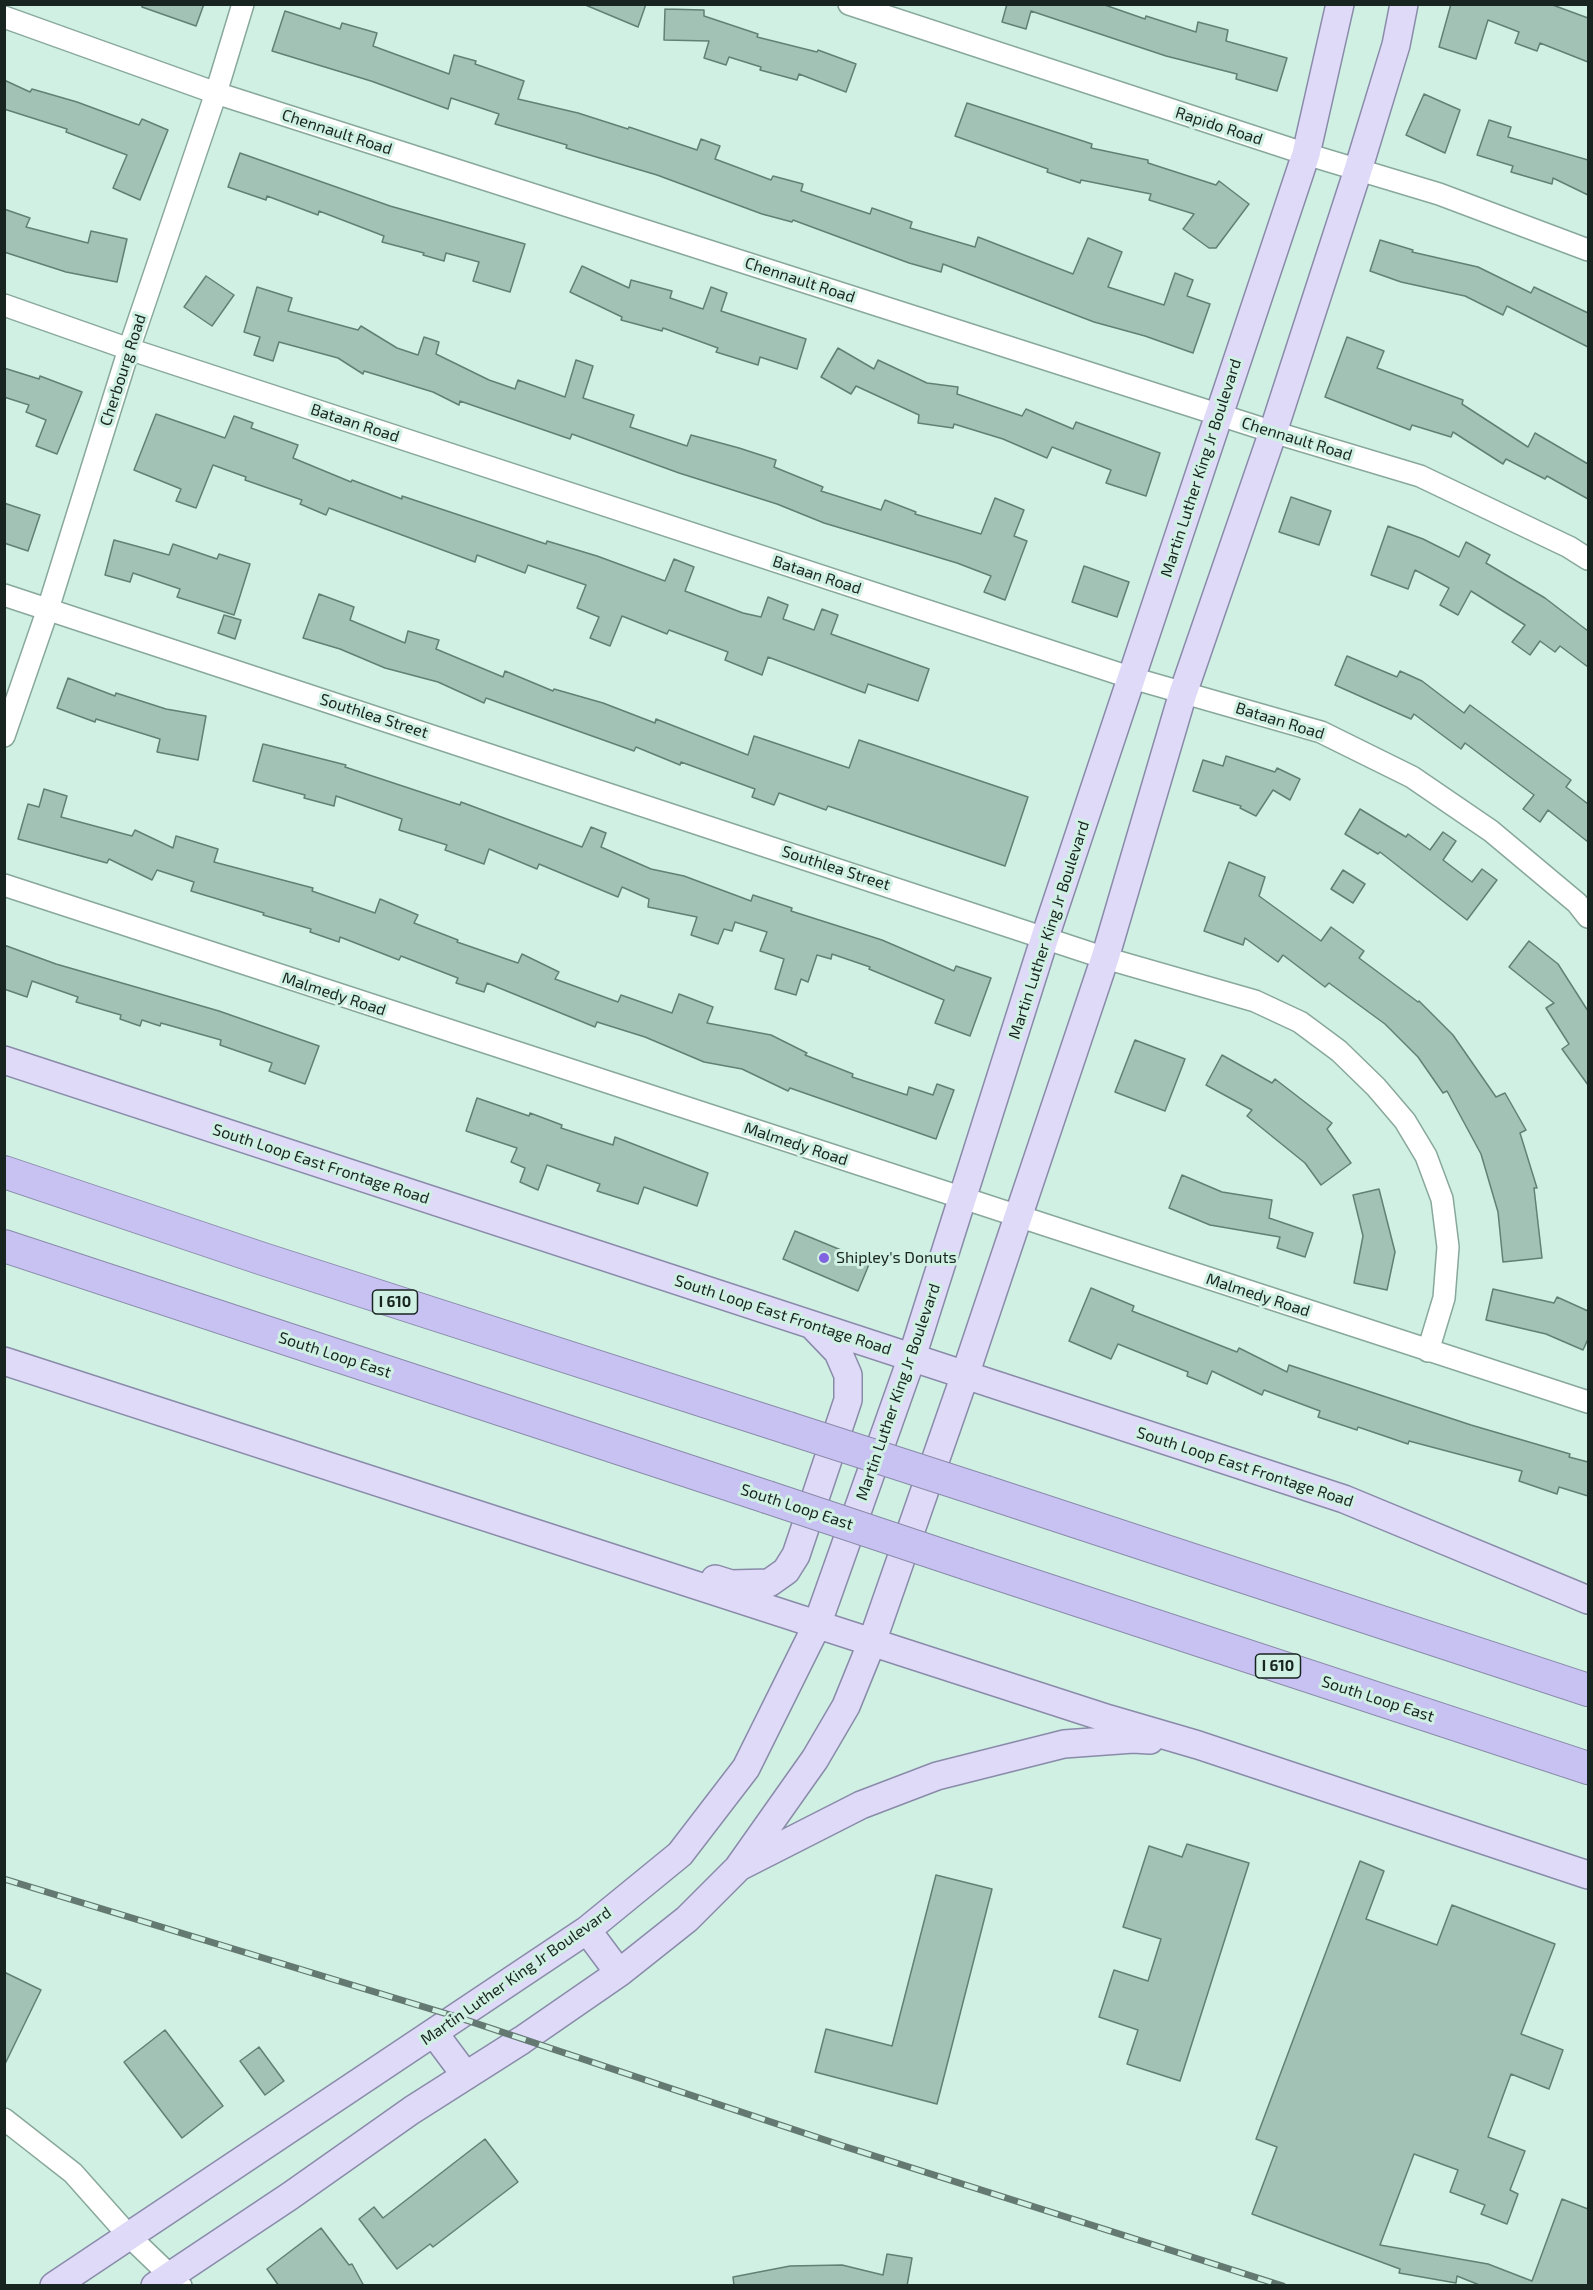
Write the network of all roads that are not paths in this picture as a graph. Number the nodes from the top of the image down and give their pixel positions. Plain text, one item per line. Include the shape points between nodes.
1 (243, 4) edge
2 (849, 4) edge
3 (1340, 4) edge
4 (1404, 4) edge
5 (4, 17) edge
6 (216, 93) junction
7 (1306, 154) junction
8 (1358, 170) junction
9 (1588, 250) edge
10 (4, 305) edge
11 (129, 349) junction
12 (1219, 413) junction
13 (1273, 432) junction
14 (1588, 559) edge
15 (4, 595) edge
16 (48, 609) junction
17 (1131, 678) junction
18 (1183, 693) junction
19 (4, 736) edge
20 (4, 885) edge
21 (1588, 917) edge
22 (1045, 937) junction
23 (1105, 958) junction
24 (4, 1060) edge
25 (4, 1172) edge
26 (963, 1199) junction
27 (1019, 1216) junction
28 (4, 1246) edge
29 (813, 1325) junction
30 (1428, 1351) junction
31 (912, 1357) junction
32 (4, 1361) edge
33 (965, 1375) junction
34 (1588, 1402) edge
35 (509, 1525) junction
36 (1588, 1600) edge
37 (817, 1625) junction
38 (872, 1642) junction
39 (1588, 1690) edge
40 (1198, 1745) junction
41 (1588, 1768) edge
42 (738, 1868) junction
43 (1588, 1875) edge
44 (586, 1930) junction
45 (619, 1972) junction
46 (434, 2033) junction
47 (466, 2076) junction
48 (4, 2120) edge
49 (129, 2236) junction
50 (168, 2282) edge
51 (54, 2286) edge

1 - 6 street, Cherbourg Road
2 - 7 street, Rapido Road
3 - 7 main road, Martin Luther King Jr Boulevard
4 - 8 main road via 1396,45
5 - 6 street, Chennault Road
6 - 11 street, Cherbourg Road
6 - 12 street, Chennault Road
7 - 8 street, Rapido Road
7 - 12 main road, Martin Luther King Jr Boulevard
8 - 9 street, Rapido Road via 1439,194
8 - 13 main road
10 - 11 street, Bataan Road
11 - 16 street, Cherbourg Road
11 - 17 street, Bataan Road
12 - 13 street, Chennault Road
12 - 17 main road, Martin Luther King Jr Boulevard
13 - 14 street, Chennault Road via 1420,476 1569,546
13 - 18 main road
15 - 16 street, Southlea Street
16 - 19 street, Cherbourg Road
16 - 22 street, Southlea Street
17 - 18 street, Bataan Road
17 - 22 main road, Martin Luther King Jr Boulevard
18 - 21 street, Bataan Road via 1321,732 1412,777 1491,831 1577,903
18 - 23 main road
20 - 26 street, Malmedy Road
22 - 23 street, Southlea Street
22 - 26 main road, Martin Luther King Jr Boulevard
23 - 27 main road
23 - 30 street, Southlea Street via 1255,1001 1300,1022 1376,1087 1426,1156 1442,1199 1448,1247 1444,1298
24 - 29 main road, South Loop East Frontage Road
25 - 39 highway, I 610, bridge
26 - 27 street, Malmedy Road
26 - 31 main road, Martin Luther King Jr Boulevard
27 - 30 street, Malmedy Road
27 - 33 main road
28 - 41 highway, South Loop East / I 610, bridge
29 - 31 main road, South Loop East Frontage Road
29 - 35 main road via 838,1352 848,1375 848,1400 796,1554 786,1571 769,1583 731,1584 556,1528
30 - 34 street, Malmedy Road
31 - 33 main road, South Loop East Frontage Road
31 - 37 main road, Martin Luther King Jr Boulevard
32 - 35 main road
33 - 36 main road, South Loop East Frontage Road via 1344,1499
33 - 38 main road
35 - 37 main road
37 - 38 main road
37 - 44 main road, Martin Luther King Jr Boulevard via 746,1768 680,1854
38 - 40 main road
38 - 42 main road via 846,1706 815,1759
40 - 42 main road via 1133,1739 1064,1744 938,1776 861,1805
40 - 43 main road
42 - 45 main road via 687,1919
44 - 45 main road
44 - 46 main road, Martin Luther King Jr Boulevard
45 - 47 main road
46 - 47 main road
46 - 49 main road, Martin Luther King Jr Boulevard
47 - 50 main road
48 - 49 street via 73,2173
49 - 50 street
49 - 51 main road, Martin Luther King Jr Boulevard

